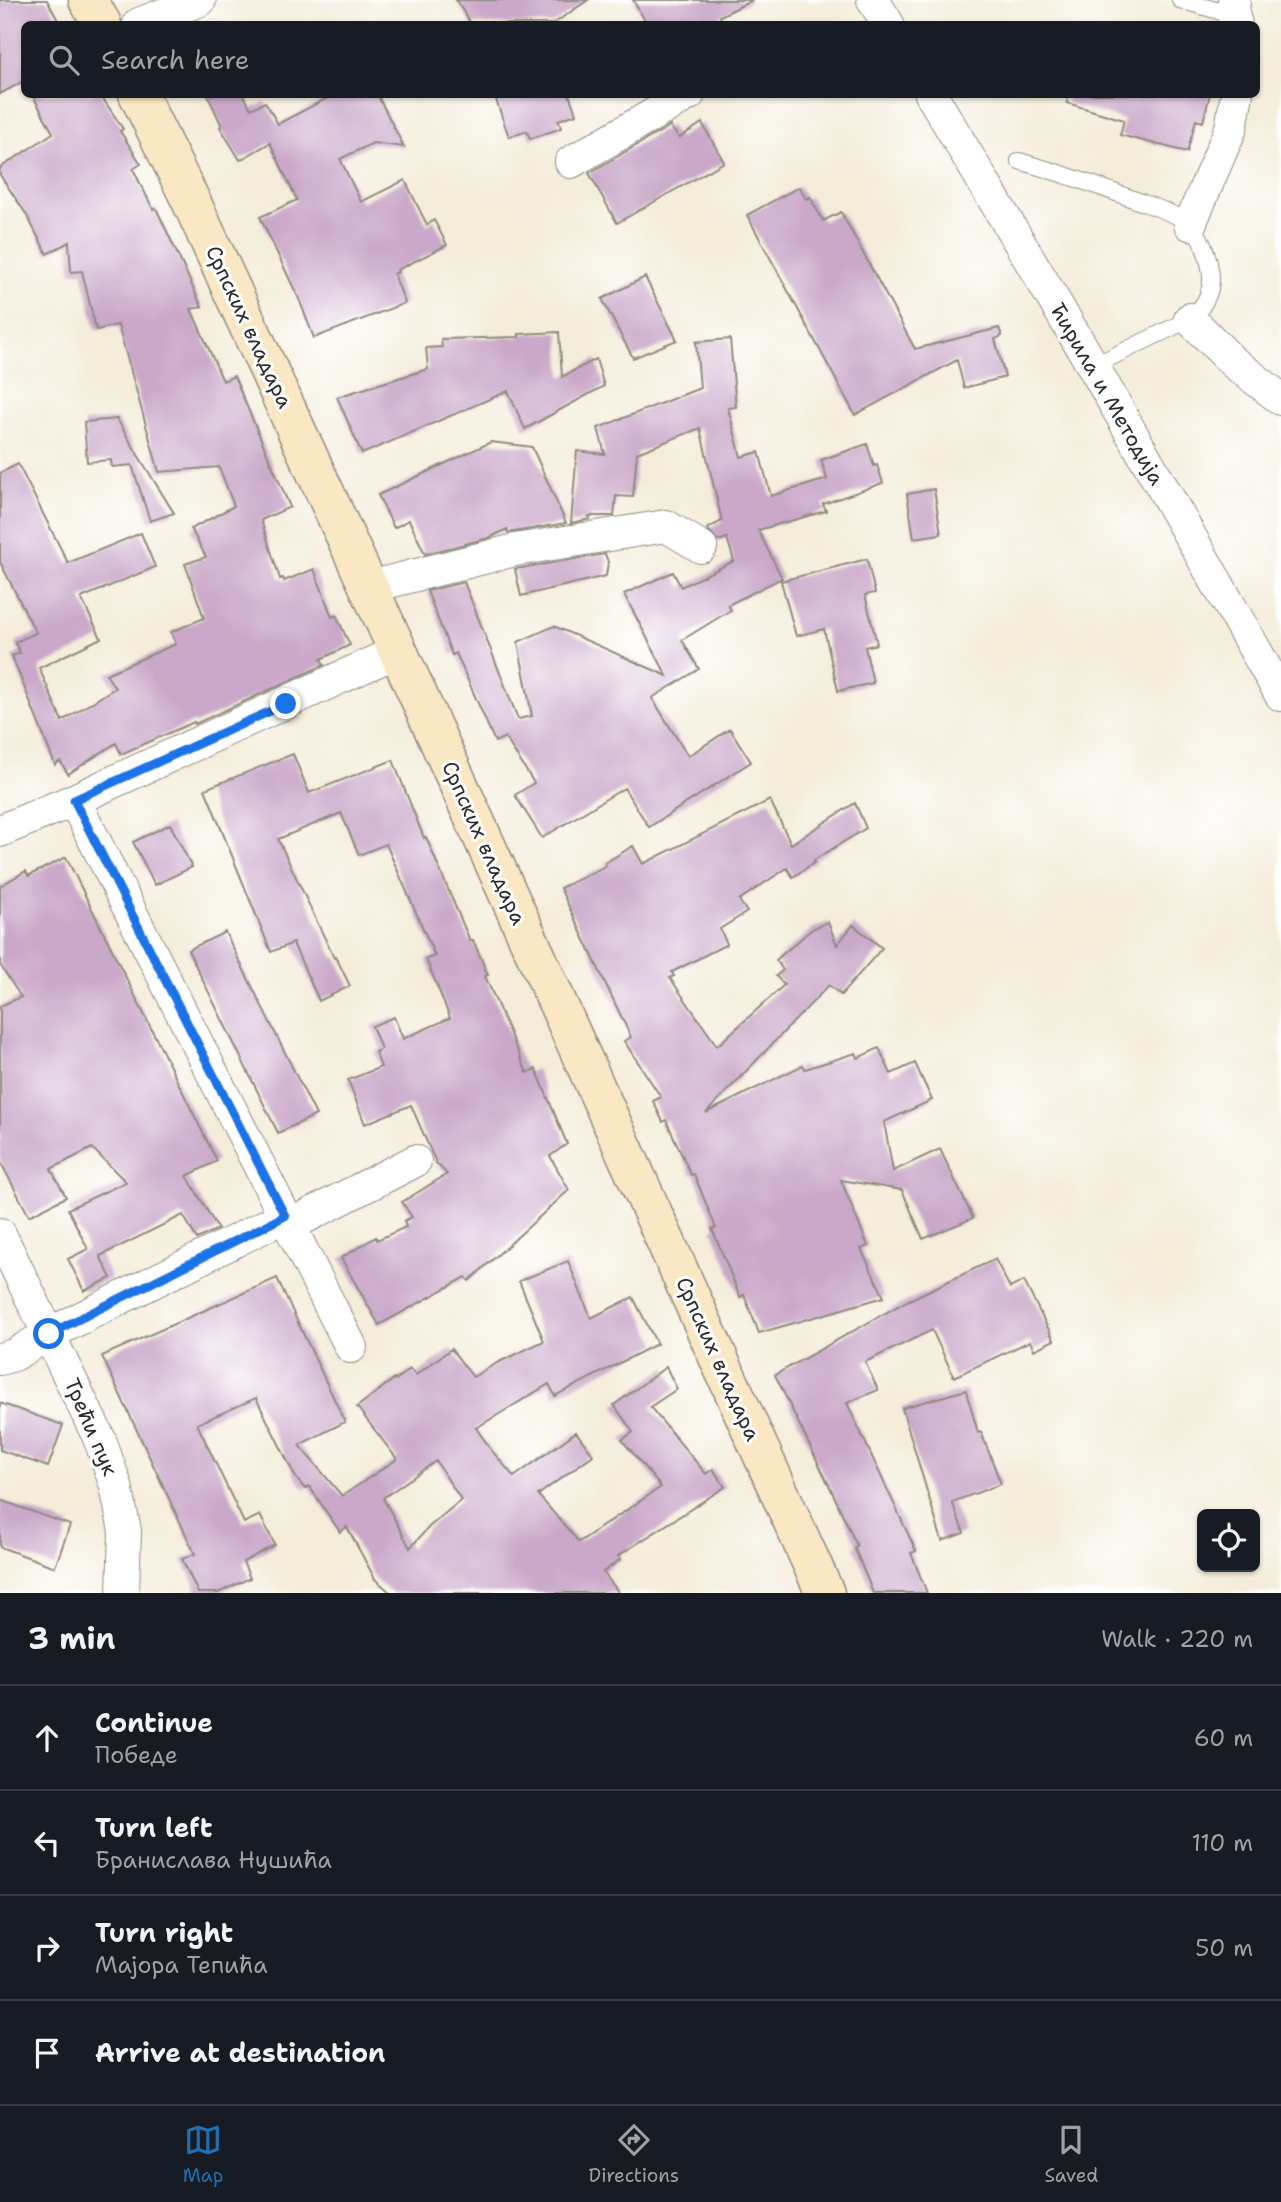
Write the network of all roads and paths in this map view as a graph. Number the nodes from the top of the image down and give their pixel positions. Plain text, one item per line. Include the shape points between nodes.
1 (88, 0) edge
2 (200, 0) edge
3 (1180, 0) edge
4 (1234, 13) edge
5 (100, 21) edge
6 (147, 21) edge
7 (140, 98) edge
8 (682, 98) edge
9 (933, 98) edge
10 (1236, 98) edge
11 (1019, 161) dead end
12 (571, 162) dead end
13 (1190, 224) junction
14 (1190, 319) junction
15 (1093, 366) junction
16 (1281, 399) edge
17 (701, 547) dead end
18 (369, 587) junction
19 (398, 651) junction
20 (1281, 695) edge
21 (74, 800) junction
22 (0, 831) edge
23 (415, 1161) dead end
24 (287, 1220) junction
25 (0, 1234) edge
26 (49, 1334) junction
27 (351, 1347) dead end
28 (0, 1359) edge
29 (122, 1593) edge
30 (825, 1593) edge

1 - 5 main road
2 - 6 street
3 - 4 lane
7 - 18 main road, Српских владара
8 - 12 street
9 - 15 street, Ћирила и Методија
10 - 13 street via 1231,128
11 - 13 lane via 1081,179
13 - 14 lane via 1212,268 1207,300
14 - 15 lane
14 - 16 street via 1233,362
15 - 20 street, Ћирила и Методија
17 - 18 street via 666,526 515,550
18 - 19 main road, Српских владара
19 - 21 street
19 - 30 main road, Српских владара
21 - 22 street
21 - 24 street
23 - 24 street
24 - 26 street
24 - 27 street
25 - 26 street, Трећи пук
26 - 28 street
26 - 29 street, Трећи пук via 100,1440 116,1486 125,1531

